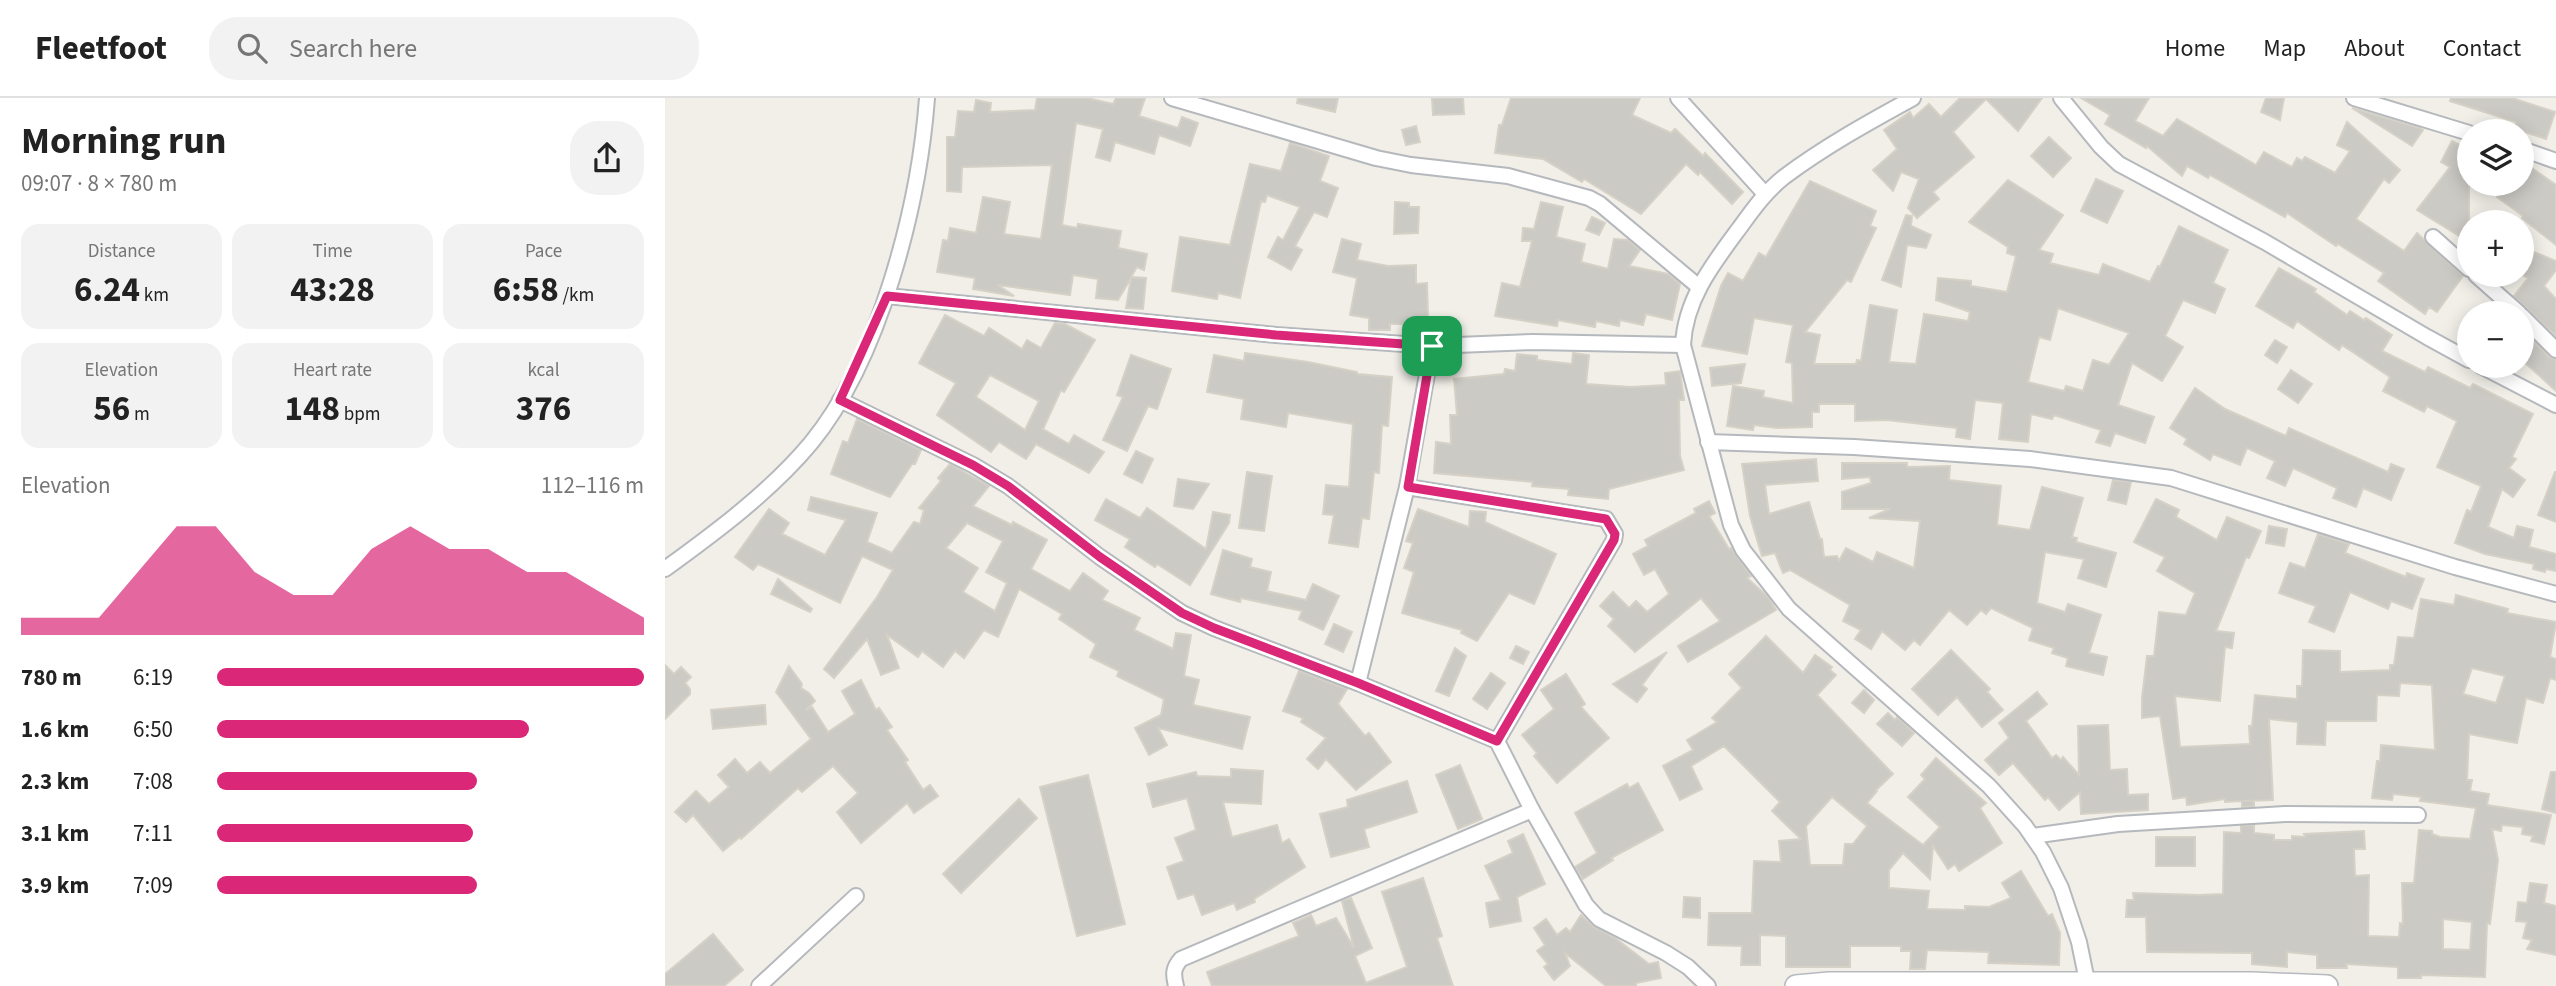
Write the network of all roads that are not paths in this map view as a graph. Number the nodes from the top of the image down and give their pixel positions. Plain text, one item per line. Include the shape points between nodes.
1 (927, 98) edge
2 (1172, 98) edge
3 (1678, 98) edge
4 (1913, 98) edge
5 (2061, 98) edge
6 (2354, 98) edge
7 (2457, 130) edge
8 (2534, 153) edge
9 (2556, 161) edge
10 (1765, 194) junction
11 (2433, 237) dead end
12 (2457, 258) edge
13 (1699, 287) junction
14 (2489, 287) edge
15 (887, 296) junction
16 (2505, 301) edge
17 (2534, 329) edge
18 (1683, 345) junction
19 (1432, 346) junction
20 (2556, 350) edge
21 (2457, 353) edge
22 (2504, 378) edge
23 (840, 400) junction
24 (2556, 405) edge
25 (1708, 442) junction
26 (1408, 487) junction
27 (665, 569) edge
28 (2556, 594) edge
29 (1358, 683) junction
30 (1497, 741) junction
31 (1532, 810) junction
32 (2418, 816) dead end
33 (2032, 836) junction
34 (856, 896) dead end
35 (2088, 984) edge
36 (759, 986) edge
37 (1176, 986) edge
38 (1708, 986) edge
39 (1796, 986) edge
40 (2327, 986) edge

1 - 15 street via 917,178
2 - 13 street via 1376,158 1508,176 1590,198
3 - 10 street
4 - 10 street
5 - 21 street via 2119,164
6 - 7 street
8 - 9 street
10 - 13 street
11 - 12 street
13 - 18 street via 1687,315
14 - 16 street
15 - 19 street
15 - 23 street
17 - 20 street
18 - 19 street via 1533,342
18 - 25 street
19 - 26 street
22 - 24 street
23 - 27 street via 811,443 778,478
23 - 29 street via 1008,486 1182,613
25 - 28 street via 2030,459 2171,478
25 - 33 street via 1742,550 1789,609 1989,786
26 - 29 street
26 - 30 street via 1606,519 1615,534
29 - 30 street
30 - 31 street
31 - 37 street via 1181,959 1173,975
31 - 38 street via 1586,905 1599,919 1666,953
32 - 33 street via 2285,814 2118,824
33 - 35 street via 2061,888
34 - 36 street
35 - 39 street
35 - 40 street

